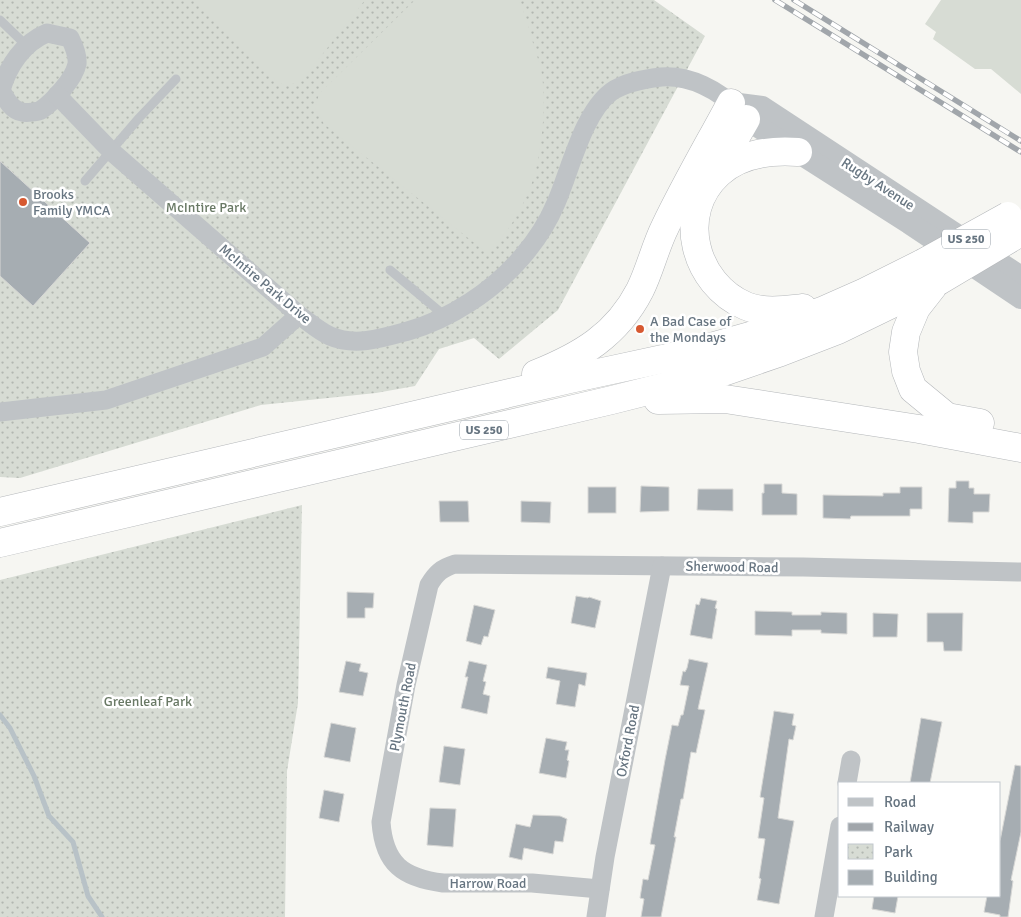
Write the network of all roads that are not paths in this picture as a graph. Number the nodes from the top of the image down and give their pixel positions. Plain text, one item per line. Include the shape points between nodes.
1 (0, 20) edge
2 (27, 46) junction
3 (176, 79) dead end
4 (57, 95) junction
5 (739, 111) junction
6 (111, 151) junction
7 (798, 152) junction
8 (85, 181) dead end
9 (707, 187) junction
10 (1021, 208) edge
11 (1021, 232) edge
12 (390, 270) dead end
13 (930, 272) junction
14 (1021, 277) edge
15 (1021, 298) edge
16 (839, 304) junction
17 (299, 315) junction
18 (445, 316) junction
19 (612, 400) junction
20 (0, 412) edge
21 (409, 417) junction
22 (1021, 429) edge
23 (1021, 448) edge
24 (0, 512) edge
25 (0, 543) edge
26 (662, 566) junction
27 (444, 568) joint
28 (1021, 572) edge
29 (851, 760) dead end
30 (847, 782) edge
31 (838, 837) edge
32 (387, 853) joint
33 (600, 890) junction
34 (596, 917) edge
35 (824, 917) edge

1 - 2 lane
2 - 4 street via 47,33 70,38 76,50 77,64 72,78
2 - 4 street via 6,73 1,90 10,105 22,112 40,111
3 - 6 lane
4 - 6 street, McIntire Park Drive
5 - 7 street, Rugby Avenue
5 - 9 highway
5 - 14 street, Rugby Avenue via 762,107
5 - 18 street, McIntire Park Drive via 691,80 674,76 636,81 610,92 586,126 556,205 530,246 498,280
5 - 21 highway via 681,193 640,290 611,332 563,364
6 - 8 lane
6 - 17 street, McIntire Park Drive
7 - 9 highway via 750,156 719,173
7 - 15 street, Rugby Avenue
9 - 16 highway via 695,217 698,255 715,284 729,297 764,310
10 - 13 highway, US 250, bridge
11 - 13 highway, US 250, bridge
12 - 18 lane
13 - 16 highway, US 250
13 - 19 highway, US 250 via 838,330 723,372
13 - 22 highway via 906,332 903,352 913,389 947,418
16 - 21 highway, US 250 via 750,336 686,354
17 - 18 street, McIntire Park Drive via 331,336 354,342 393,335
17 - 20 street via 263,347 106,400
19 - 23 highway via 726,399
19 - 25 highway, US 250
21 - 24 highway, US 250
26 - 27 street, Sherwood Road via 455,564
26 - 28 street, Sherwood Road
26 - 33 street, Oxford Road
27 - 32 street, Plymouth Road via 429,584 406,686 381,822
29 - 30 street
31 - 35 street
32 - 33 street, Harrow Road via 396,866 429,881
33 - 34 street, Oxford Road

